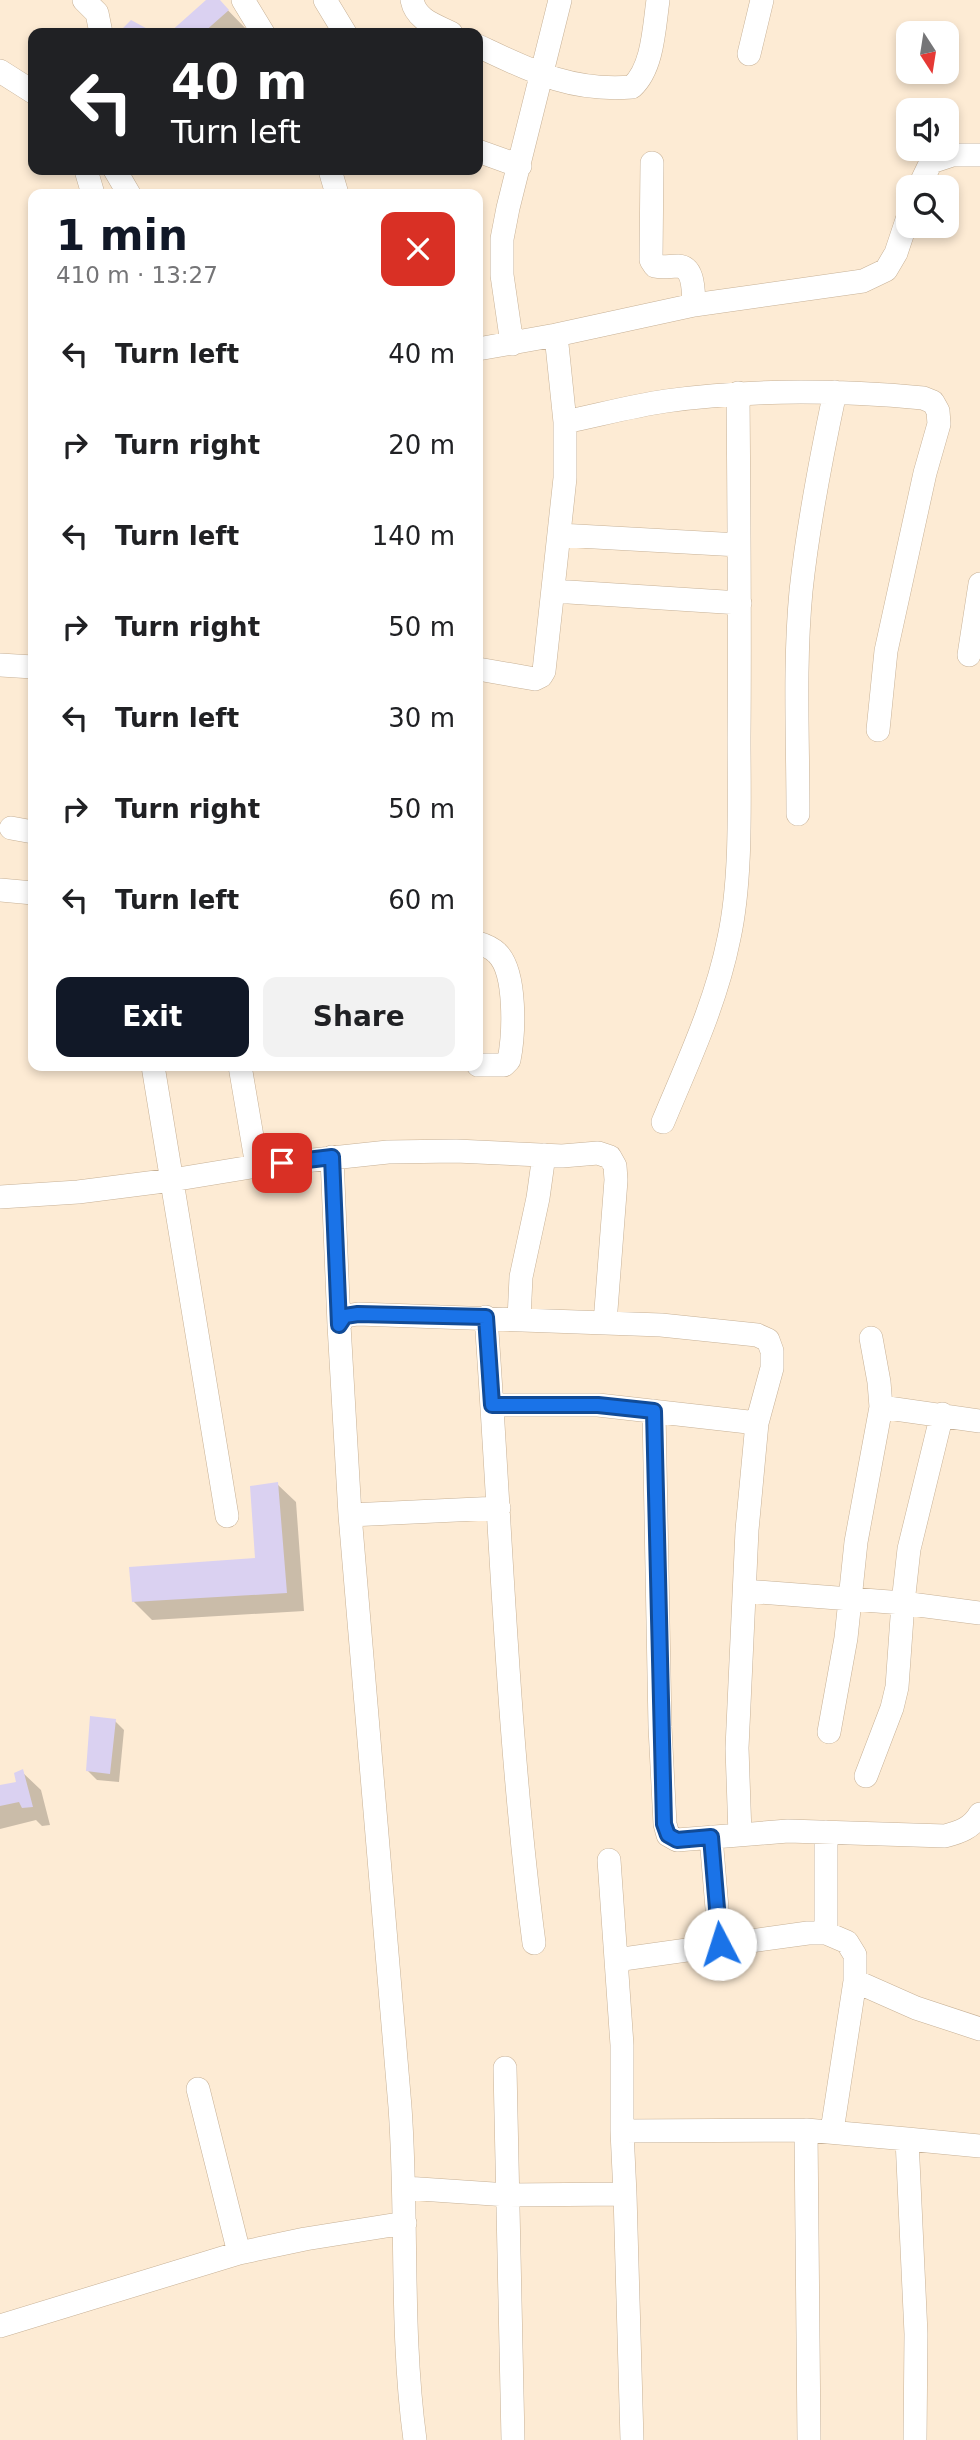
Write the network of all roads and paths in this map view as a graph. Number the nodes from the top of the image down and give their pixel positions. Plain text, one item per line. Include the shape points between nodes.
1 (84, 0) edge
2 (243, 0) edge
3 (325, 0) edge
4 (412, 0) edge
5 (560, 0) edge
6 (658, 0) edge
7 (762, 0) edge
8 (100, 28) edge
9 (261, 28) edge
10 (342, 28) edge
11 (441, 28) edge
12 (483, 48) edge
13 (749, 54) dead end
14 (0, 71) edge
15 (541, 76) junction
16 (28, 89) edge
17 (483, 152) edge
18 (980, 155) edge
19 (652, 163) dead end
20 (520, 166) junction
21 (924, 175) edge
22 (901, 238) edge
23 (694, 305) junction
24 (556, 335) junction
25 (512, 344) junction
26 (483, 348) edge
27 (835, 392) junction
28 (738, 393) junction
29 (565, 422) junction
30 (559, 535) junction
31 (739, 545) junction
32 (980, 584) edge
33 (553, 591) junction
34 (740, 603) junction
35 (969, 655) dead end
36 (0, 665) edge
37 (28, 667) edge
38 (483, 670) edge
39 (878, 730) dead end
40 (798, 814) dead end
41 (0, 890) edge
42 (28, 893) edge
43 (483, 946) edge
44 (483, 1065) edge
45 (154, 1071) edge
46 (248, 1071) edge
47 (663, 1122) dead end
48 (544, 1155) junction
49 (332, 1157) junction
50 (257, 1166) junction
51 (172, 1180) junction
52 (0, 1197) edge
53 (486, 1317) junction
54 (519, 1319) junction
55 (605, 1322) junction
56 (339, 1325) junction
57 (871, 1338) dead end
58 (492, 1405) junction
59 (881, 1407) junction
60 (654, 1411) junction
61 (942, 1414) junction
62 (980, 1421) edge
63 (757, 1423) junction
64 (499, 1508) junction
65 (350, 1515) junction
66 (227, 1516) dead end
67 (745, 1591) junction
68 (849, 1598) junction
69 (903, 1603) junction
70 (980, 1613) edge
71 (830, 1732) dead end
72 (866, 1776) dead end
73 (980, 1814) edge
74 (826, 1832) junction
75 (740, 1835) junction
76 (711, 1837) junction
77 (609, 1860) dead end
78 (826, 1933) junction
79 (534, 1943) dead end
80 (720, 1944) junction
81 (616, 1959) junction
82 (855, 1981) junction
83 (980, 2029) edge
84 (505, 2068) dead end
85 (198, 2089) dead end
86 (806, 2130) junction
87 (622, 2131) junction
88 (832, 2132) junction
89 (907, 2139) junction
90 (980, 2146) edge
91 (405, 2188) junction
92 (625, 2194) junction
93 (508, 2195) junction
94 (405, 2222) junction
95 (239, 2253) junction
96 (0, 2326) edge
97 (409, 2439) edge
98 (513, 2440) edge
99 (632, 2440) edge
100 (809, 2440) edge
101 (915, 2440) edge

1 - 8 street via 96,13
2 - 9 street
3 - 10 street
4 - 11 street via 424,20
5 - 15 street
6 - 15 street via 642,78 632,87 578,85
7 - 13 street
12 - 15 street
14 - 16 street
15 - 20 street
17 - 20 street
18 - 21 street via 952,155 930,162
19 - 23 street via 651,260 655,266 687,269
20 - 25 street via 502,239
22 - 23 street via 886,270 863,281
23 - 24 street
24 - 25 street
24 - 29 street
25 - 26 street
27 - 28 street
27 - 39 street via 923,398 933,402 938,411 939,424 886,651
27 - 40 street via 801,591
28 - 29 street
28 - 31 street
29 - 30 street
30 - 31 street
30 - 33 street
31 - 34 street
32 - 35 street
33 - 34 street
33 - 38 street via 541,676
34 - 47 street via 739,804 730,936 713,1000
36 - 37 street
41 - 42 street
43 - 44 street via 499,954 506,968 512,1005 509,1060 504,1065
45 - 51 street
46 - 50 street
48 - 49 street via 456,1151
48 - 54 street via 521,1277
48 - 55 street via 598,1153 610,1157 615,1166
49 - 50 street
49 - 56 street
50 - 51 street
51 - 52 street
51 - 66 street
53 - 54 street
53 - 56 street via 358,1314 345,1316
53 - 58 street
54 - 55 street
55 - 63 street via 757,1335 768,1340 772,1368
56 - 65 street
57 - 59 street
58 - 60 street via 598,1405
58 - 64 street
59 - 61 street
59 - 68 street
60 - 63 street
60 - 76 street via 664,1824 668,1835 677,1840
61 - 62 street
61 - 69 street via 909,1549
63 - 67 street
64 - 65 street
64 - 79 street via 515,1774
65 - 91 street
67 - 68 street
67 - 75 street via 737,1748
68 - 69 street
68 - 71 street
69 - 70 street
69 - 72 street via 897,1686
73 - 74 street via 961,1832 945,1836
74 - 75 street
74 - 78 street
75 - 76 street
76 - 80 street
77 - 81 street
78 - 80 street
78 - 82 street via 847,1942 855,1955
80 - 81 street
81 - 87 street
82 - 83 street
82 - 88 street
84 - 93 street
85 - 95 street
86 - 87 street
86 - 88 street
86 - 100 street
87 - 92 street
88 - 89 street
89 - 90 street
89 - 101 street via 916,2334
91 - 93 street
91 - 94 street
92 - 93 street
92 - 99 street
93 - 98 street
94 - 95 street
94 - 97 street
95 - 96 street

